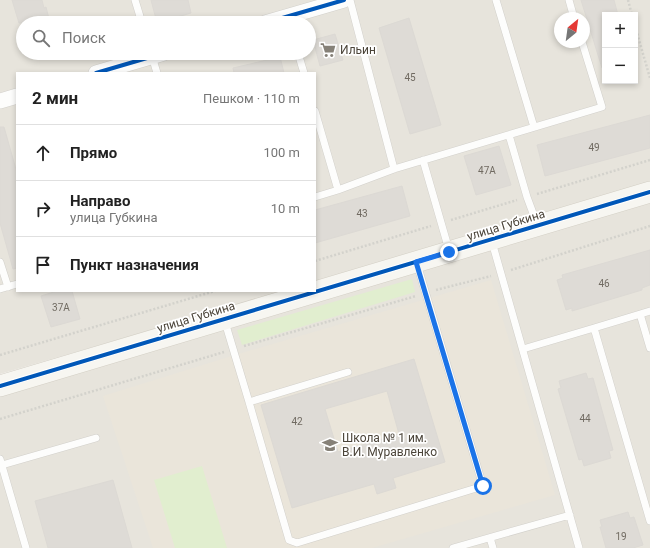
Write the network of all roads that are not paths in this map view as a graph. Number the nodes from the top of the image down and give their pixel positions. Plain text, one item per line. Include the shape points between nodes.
1 (135, 0) edge
2 (344, 0) edge
3 (350, 0) edge
4 (496, 0) edge
5 (569, 0) edge
6 (572, 12) edge
7 (140, 16) edge
8 (299, 16) edge
9 (584, 48) edge
10 (136, 60) edge
11 (156, 60) edge
12 (300, 60) edge
13 (99, 72) edge
14 (157, 72) edge
15 (304, 72) edge
16 (16, 96) edge
17 (0, 101) edge
18 (316, 114) edge
19 (534, 127) junction
20 (509, 135) junction
21 (423, 160) junction
22 (394, 169) junction
23 (338, 190) junction
24 (650, 192) edge
25 (316, 197) edge
26 (538, 226) junction
27 (492, 240) junction
28 (449, 252) junction
29 (0, 262) edge
30 (416, 262) junction
31 (16, 284) edge
32 (8, 287) junction
33 (0, 289) edge
34 (315, 292) edge
35 (316, 292) edge
36 (650, 312) edge
37 (640, 314) junction
38 (224, 319) junction
39 (594, 328) junction
40 (650, 348) edge
41 (523, 349) junction
42 (348, 372) dead end
43 (0, 386) edge
44 (249, 402) junction
45 (96, 438) dead end
46 (1, 462) edge
47 (570, 515) junction
48 (650, 522) edge
49 (490, 538) junction
50 (26, 548) edge
51 (453, 548) edge
52 (493, 548) edge
53 (579, 548) edge

1 - 7 lane
2 - 8 street
3 - 22 lane
4 - 19 lane
5 - 6 lane
9 - 19 lane via 602,107
10 - 13 street
11 - 14 lane
12 - 15 lane
16 - 17 street
18 - 23 lane
19 - 20 lane
20 - 21 lane
20 - 26 lane
21 - 22 lane
21 - 28 lane
22 - 23 lane
23 - 25 lane
24 - 26 street, улица Губкина
26 - 27 street, улица Губкина
27 - 28 street, улица Губкина
27 - 41 lane
28 - 30 street, улица Губкина
29 - 32 lane
30 - 35 street, улица Губкина
30 - 44 lane via 483,486 297,543 290,540
31 - 32 lane
32 - 33 lane
34 - 38 street, улица Губкина
36 - 37 lane
37 - 39 lane
37 - 40 lane
38 - 43 street, улица Губкина
38 - 44 lane
39 - 41 lane
39 - 48 lane
41 - 47 lane
42 - 44 lane
45 - 46 lane
46 - 50 lane
47 - 49 lane
47 - 53 lane
49 - 51 lane
49 - 52 lane

